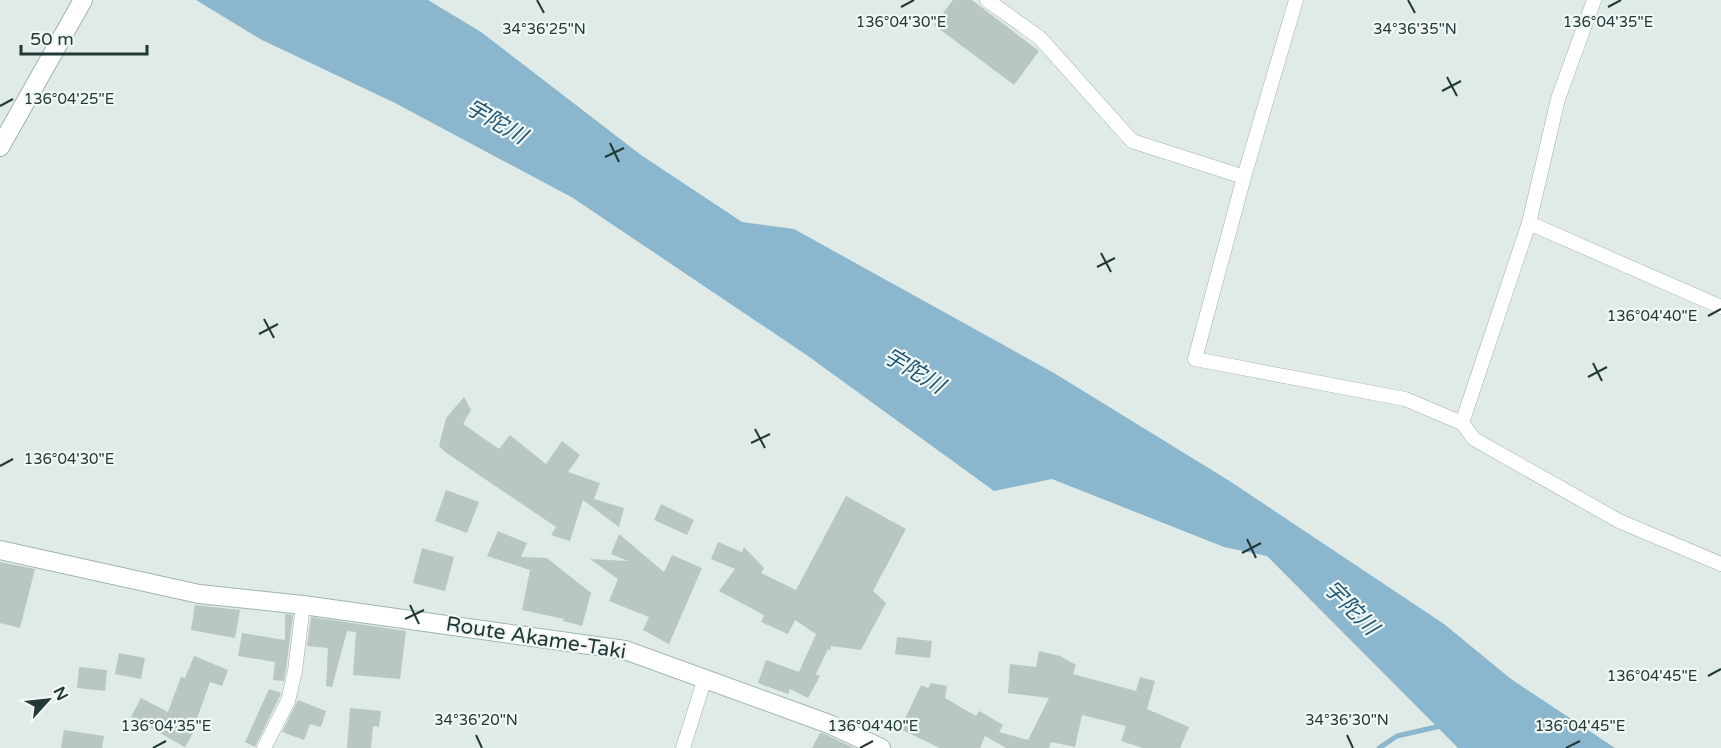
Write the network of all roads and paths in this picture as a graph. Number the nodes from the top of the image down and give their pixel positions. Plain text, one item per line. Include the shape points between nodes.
1 (83, 0) edge
2 (987, 0) edge
3 (1296, 0) edge
4 (1594, 0) edge
5 (0, 147) edge
6 (1244, 177) junction
7 (1529, 223) junction
8 (1721, 308) edge
9 (1462, 423) junction
10 (0, 549) edge
11 (1721, 564) edge
12 (303, 605) junction
13 (704, 681) junction
14 (264, 748) edge
15 (683, 748) edge
16 (881, 748) edge

1 - 5 main road
2 - 6 street via 1040,39 1132,141
3 - 6 street
4 - 7 street via 1558,99
6 - 9 street via 1196,359 1405,399
7 - 8 street
7 - 9 street
9 - 11 street via 1474,439 1619,521
10 - 12 main road, Route Akame-Taki via 199,594
12 - 13 main road, Route Akame-Taki via 625,650
12 - 14 street via 288,701
13 - 15 street
13 - 16 main road, Route Akame-Taki via 829,724

